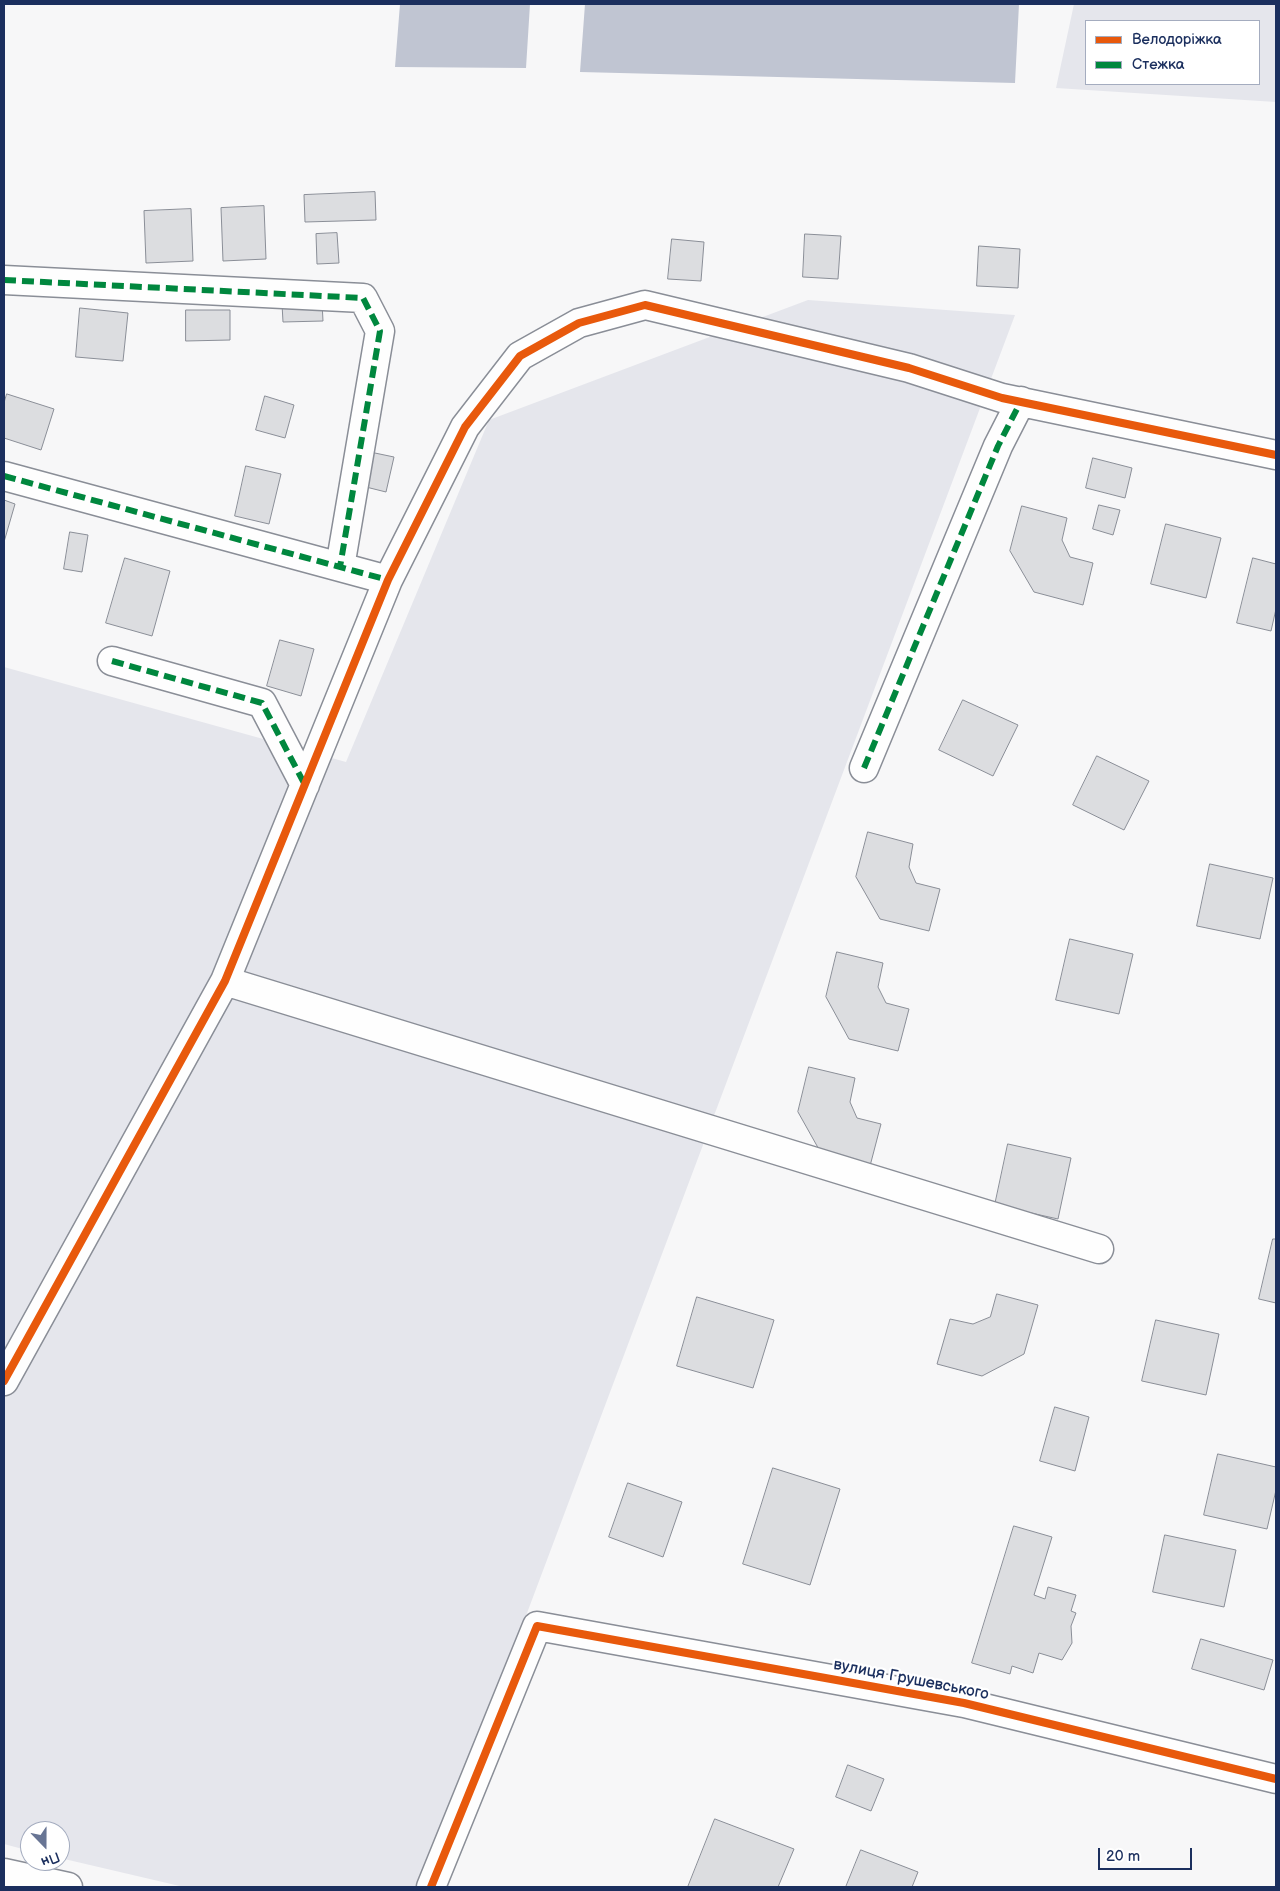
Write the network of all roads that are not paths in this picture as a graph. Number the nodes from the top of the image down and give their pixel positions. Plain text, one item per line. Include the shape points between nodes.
1 (4, 280) edge
2 (1020, 401) junction
3 (1264, 452) edge
4 (4, 476) edge
5 (340, 567) junction
6 (388, 580) junction
7 (112, 662) dead end
8 (864, 768) dead end
9 (305, 785) junction
10 (225, 981) junction
11 (1099, 1249) dead end
12 (4, 1381) edge
13 (1276, 1780) edge
14 (4, 1873) edge
15 (68, 1887) edge
16 (432, 1887) edge

1 - 5 street via 363,298 380,331
2 - 3 street
2 - 6 street via 909,368 644,305 579,323 520,356 465,427
2 - 8 street via 998,446
4 - 5 street
5 - 6 street
6 - 9 street
7 - 9 street via 262,703
9 - 10 street
10 - 11 street
10 - 12 street
13 - 16 street, вулиця Грушевського via 964,1703 537,1626
14 - 15 street

